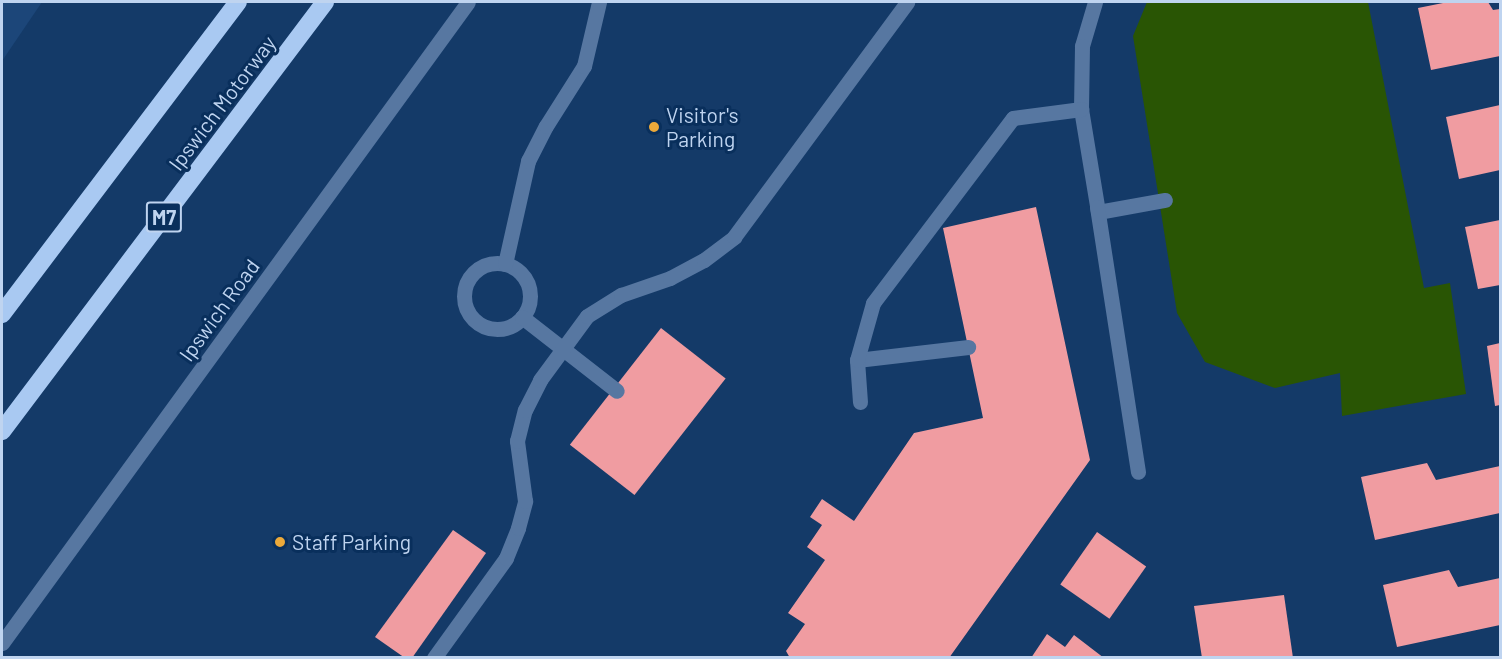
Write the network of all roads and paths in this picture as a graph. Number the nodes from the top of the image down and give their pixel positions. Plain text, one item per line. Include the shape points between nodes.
1 (238, 2) edge
2 (326, 2) edge
3 (468, 2) edge
4 (599, 2) edge
5 (907, 2) edge
6 (1095, 2) edge
7 (1081, 109) junction
8 (1165, 200) dead end
9 (1098, 207) junction
10 (505, 264) junction
11 (2, 314) edge
12 (522, 317) junction
13 (968, 347) dead end
14 (564, 349) junction
15 (857, 360) junction
16 (616, 391) dead end
17 (860, 402) dead end
18 (2, 431) edge
19 (1138, 472) dead end
20 (2, 643) edge
21 (434, 657) edge

1 - 11 highway
2 - 18 highway, Ipswich Motorway / M7
3 - 20 street, Ipswich Road
4 - 10 street via 584,66 528,162
5 - 14 street via 734,237 704,260 670,278 621,295 588,316
6 - 7 street via 1082,46
7 - 9 street
7 - 15 street via 1013,118 873,303
8 - 9 street via 1098,212
9 - 19 street
10 - 12 street via 524,276 529,287 530,299
10 - 12 street via 490,264 469,277 466,308 472,318 489,328 513,325
12 - 14 street
13 - 15 street
14 - 16 street
14 - 21 street via 540,380 525,410 517,441 525,501 506,558
15 - 17 street

